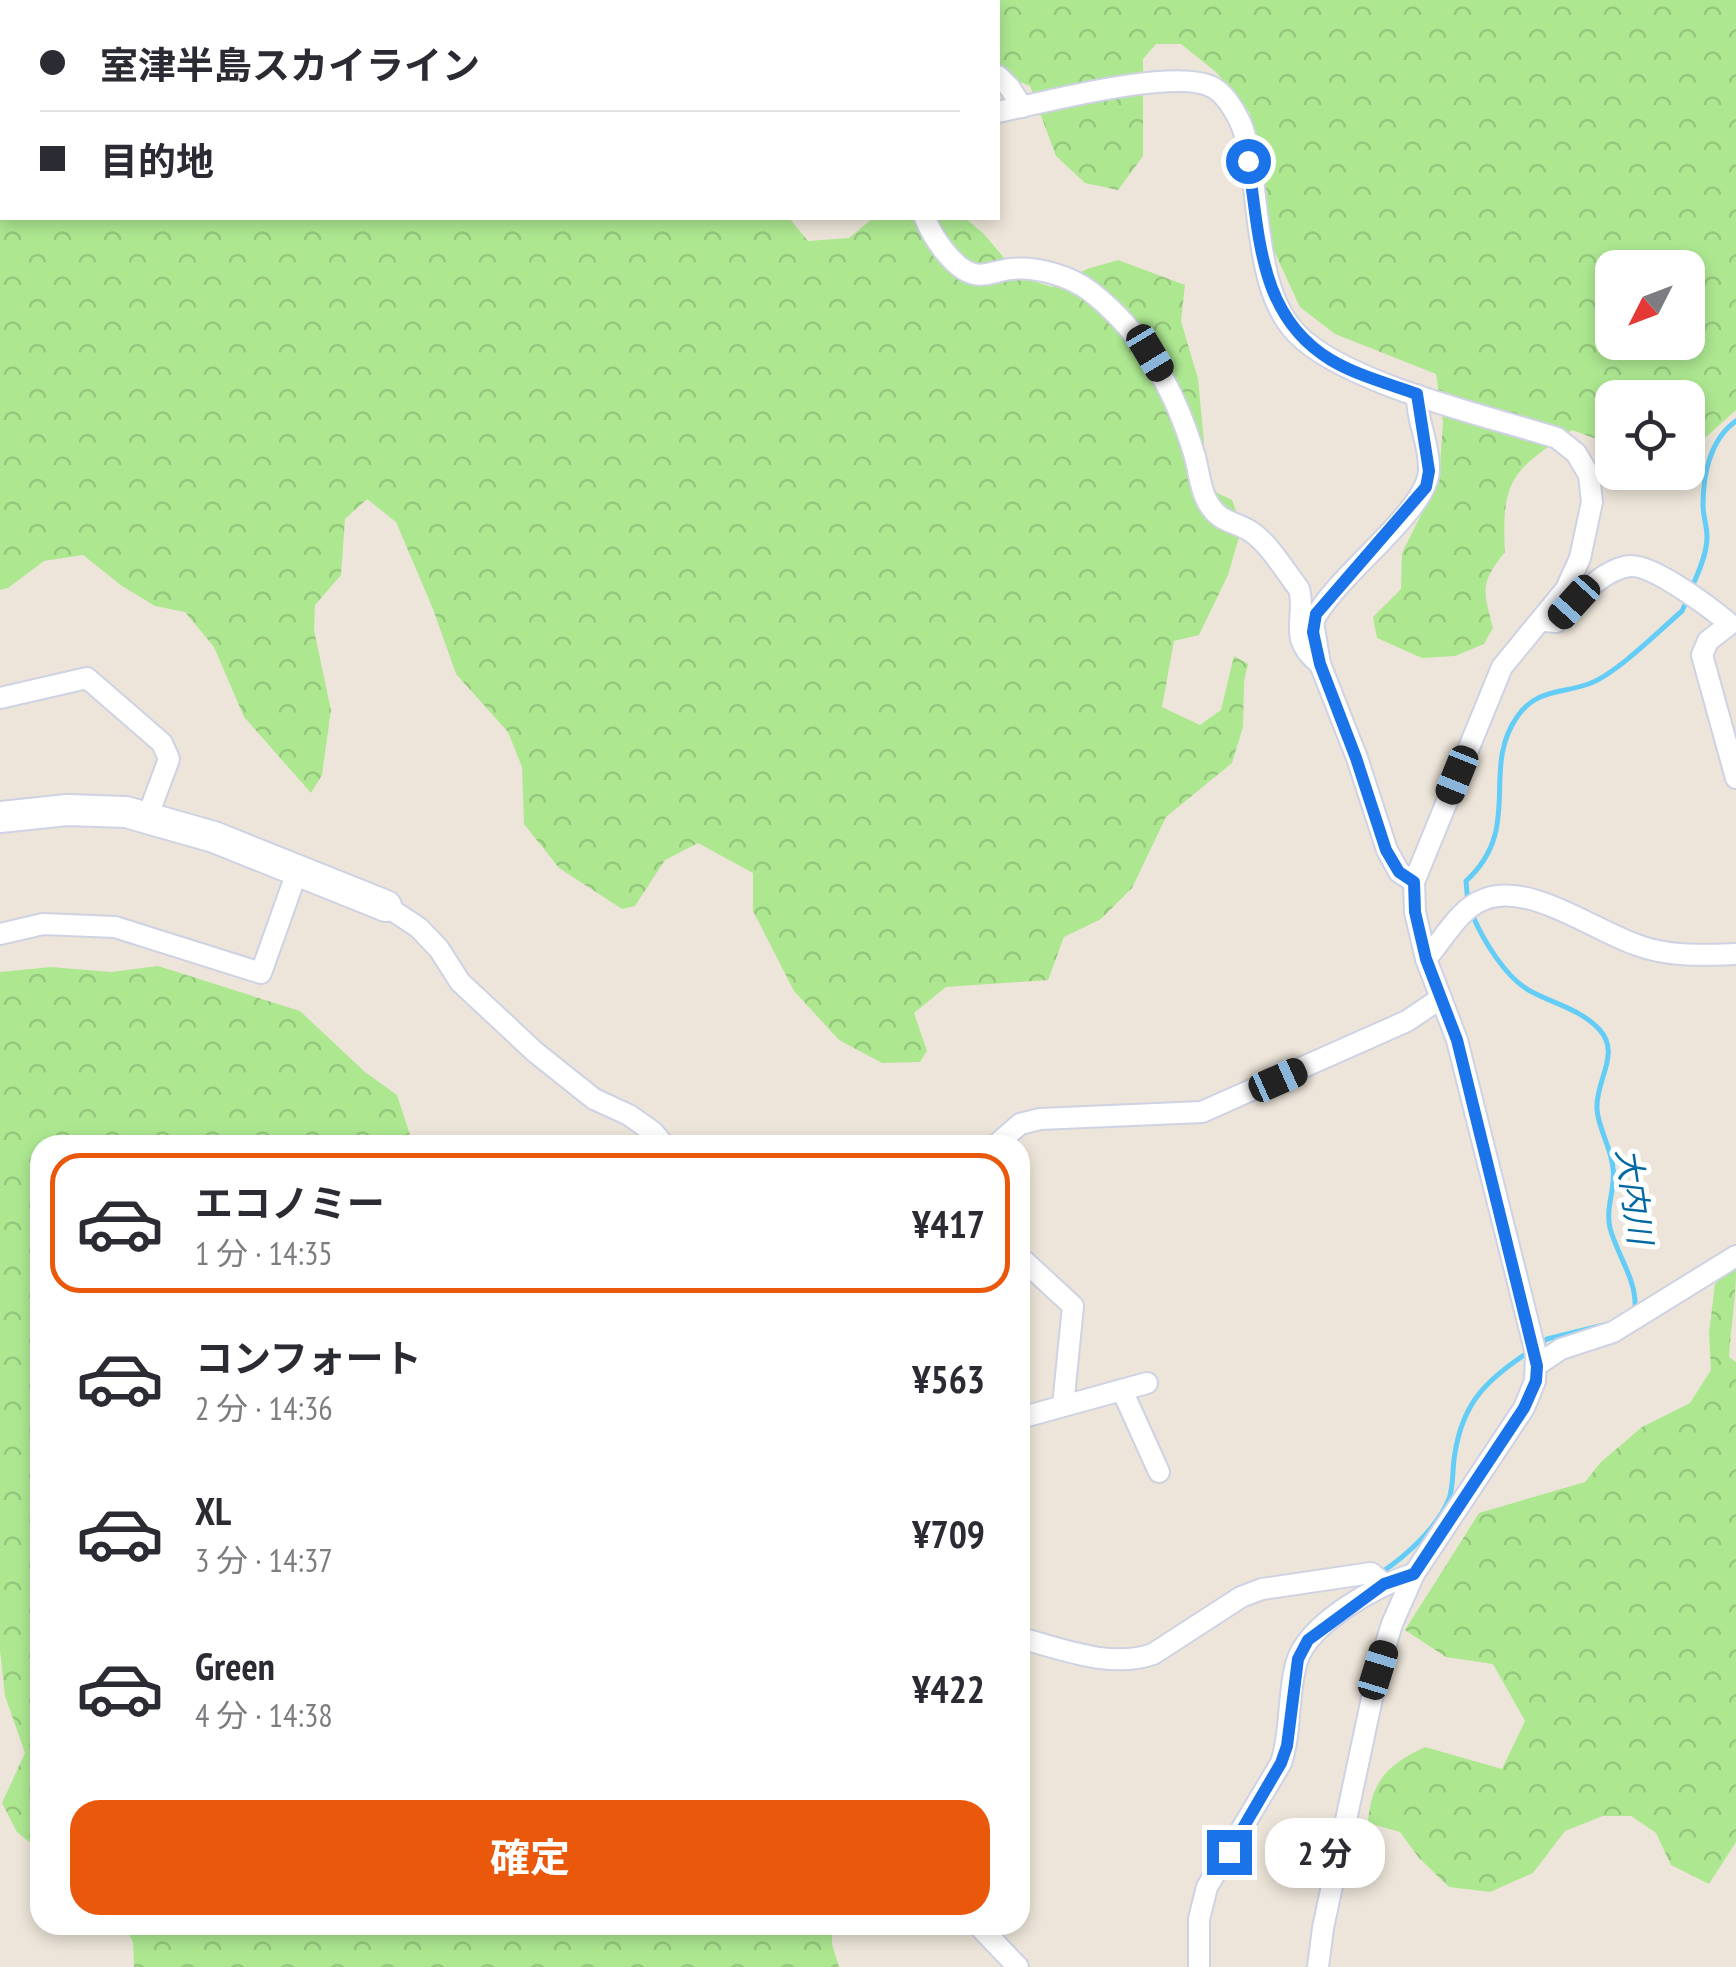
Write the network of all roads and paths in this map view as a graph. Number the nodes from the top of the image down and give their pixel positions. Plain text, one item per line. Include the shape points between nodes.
1 (1000, 78) edge
2 (1022, 107) junction
3 (1000, 112) edge
4 (926, 220) edge
5 (1417, 394) junction
6 (1542, 621) junction
7 (1320, 664) junction
8 (0, 698) edge
9 (1736, 778) edge
10 (0, 817) edge
11 (147, 818) junction
12 (298, 868) junction
13 (1414, 882) junction
14 (386, 906) joint
15 (0, 934) edge
16 (1736, 954) edge
17 (1426, 959) junction
18 (1441, 998) junction
19 (656, 1135) edge
20 (1007, 1135) edge
21 (1736, 1256) edge
22 (1030, 1266) edge
23 (1537, 1366) junction
24 (1147, 1382) dead end
25 (1122, 1390) junction
26 (1063, 1406) junction
27 (1030, 1415) edge
28 (1159, 1472) dead end
29 (1414, 1574) junction
30 (1380, 1579) junction
31 (1030, 1640) edge
32 (988, 1935) edge
33 (1018, 1967) edge
34 (1199, 1967) edge
35 (1318, 1967) edge

1 - 2 street
2 - 3 street
2 - 5 street via 1160,80 1214,88 1243,128 1272,296 1296,334 1332,361
4 - 7 street via 968,272 1040,271 1088,289 1122,321 1164,376 1207,501 1220,518 1249,531 1300,589 1298,629
5 - 6 street via 1557,438 1589,476 1592,502 1580,558
5 - 7 street via 1426,487 1316,614
6 - 9 street via 1556,622 1588,587 1629,566 1646,569 1712,609 1730,624 1708,640 1702,655
6 - 13 street via 1502,668
7 - 13 street via 1386,850
8 - 11 street via 87,678 162,743 169,759
10 - 11 street via 67,810
11 - 12 street
12 - 14 street
12 - 15 street via 261,973 115,928 44,924
13 - 17 street
14 - 19 street via 419,928 460,982 535,1052 594,1100
16 - 17 street via 1638,946 1516,896 1486,898 1462,913
17 - 18 street
18 - 20 street via 1407,1021 1202,1112 1040,1119
18 - 23 street
21 - 23 street via 1613,1332 1561,1349
22 - 26 street via 1073,1306
23 - 29 street via 1524,1408
24 - 25 street
25 - 26 street
25 - 28 street
26 - 27 street
29 - 30 street
29 - 35 street via 1378,1670
30 - 31 street via 1262,1589 1137,1660 1119,1662
30 - 34 street via 1308,1640 1298,1659 1281,1763 1207,1887
32 - 33 street

